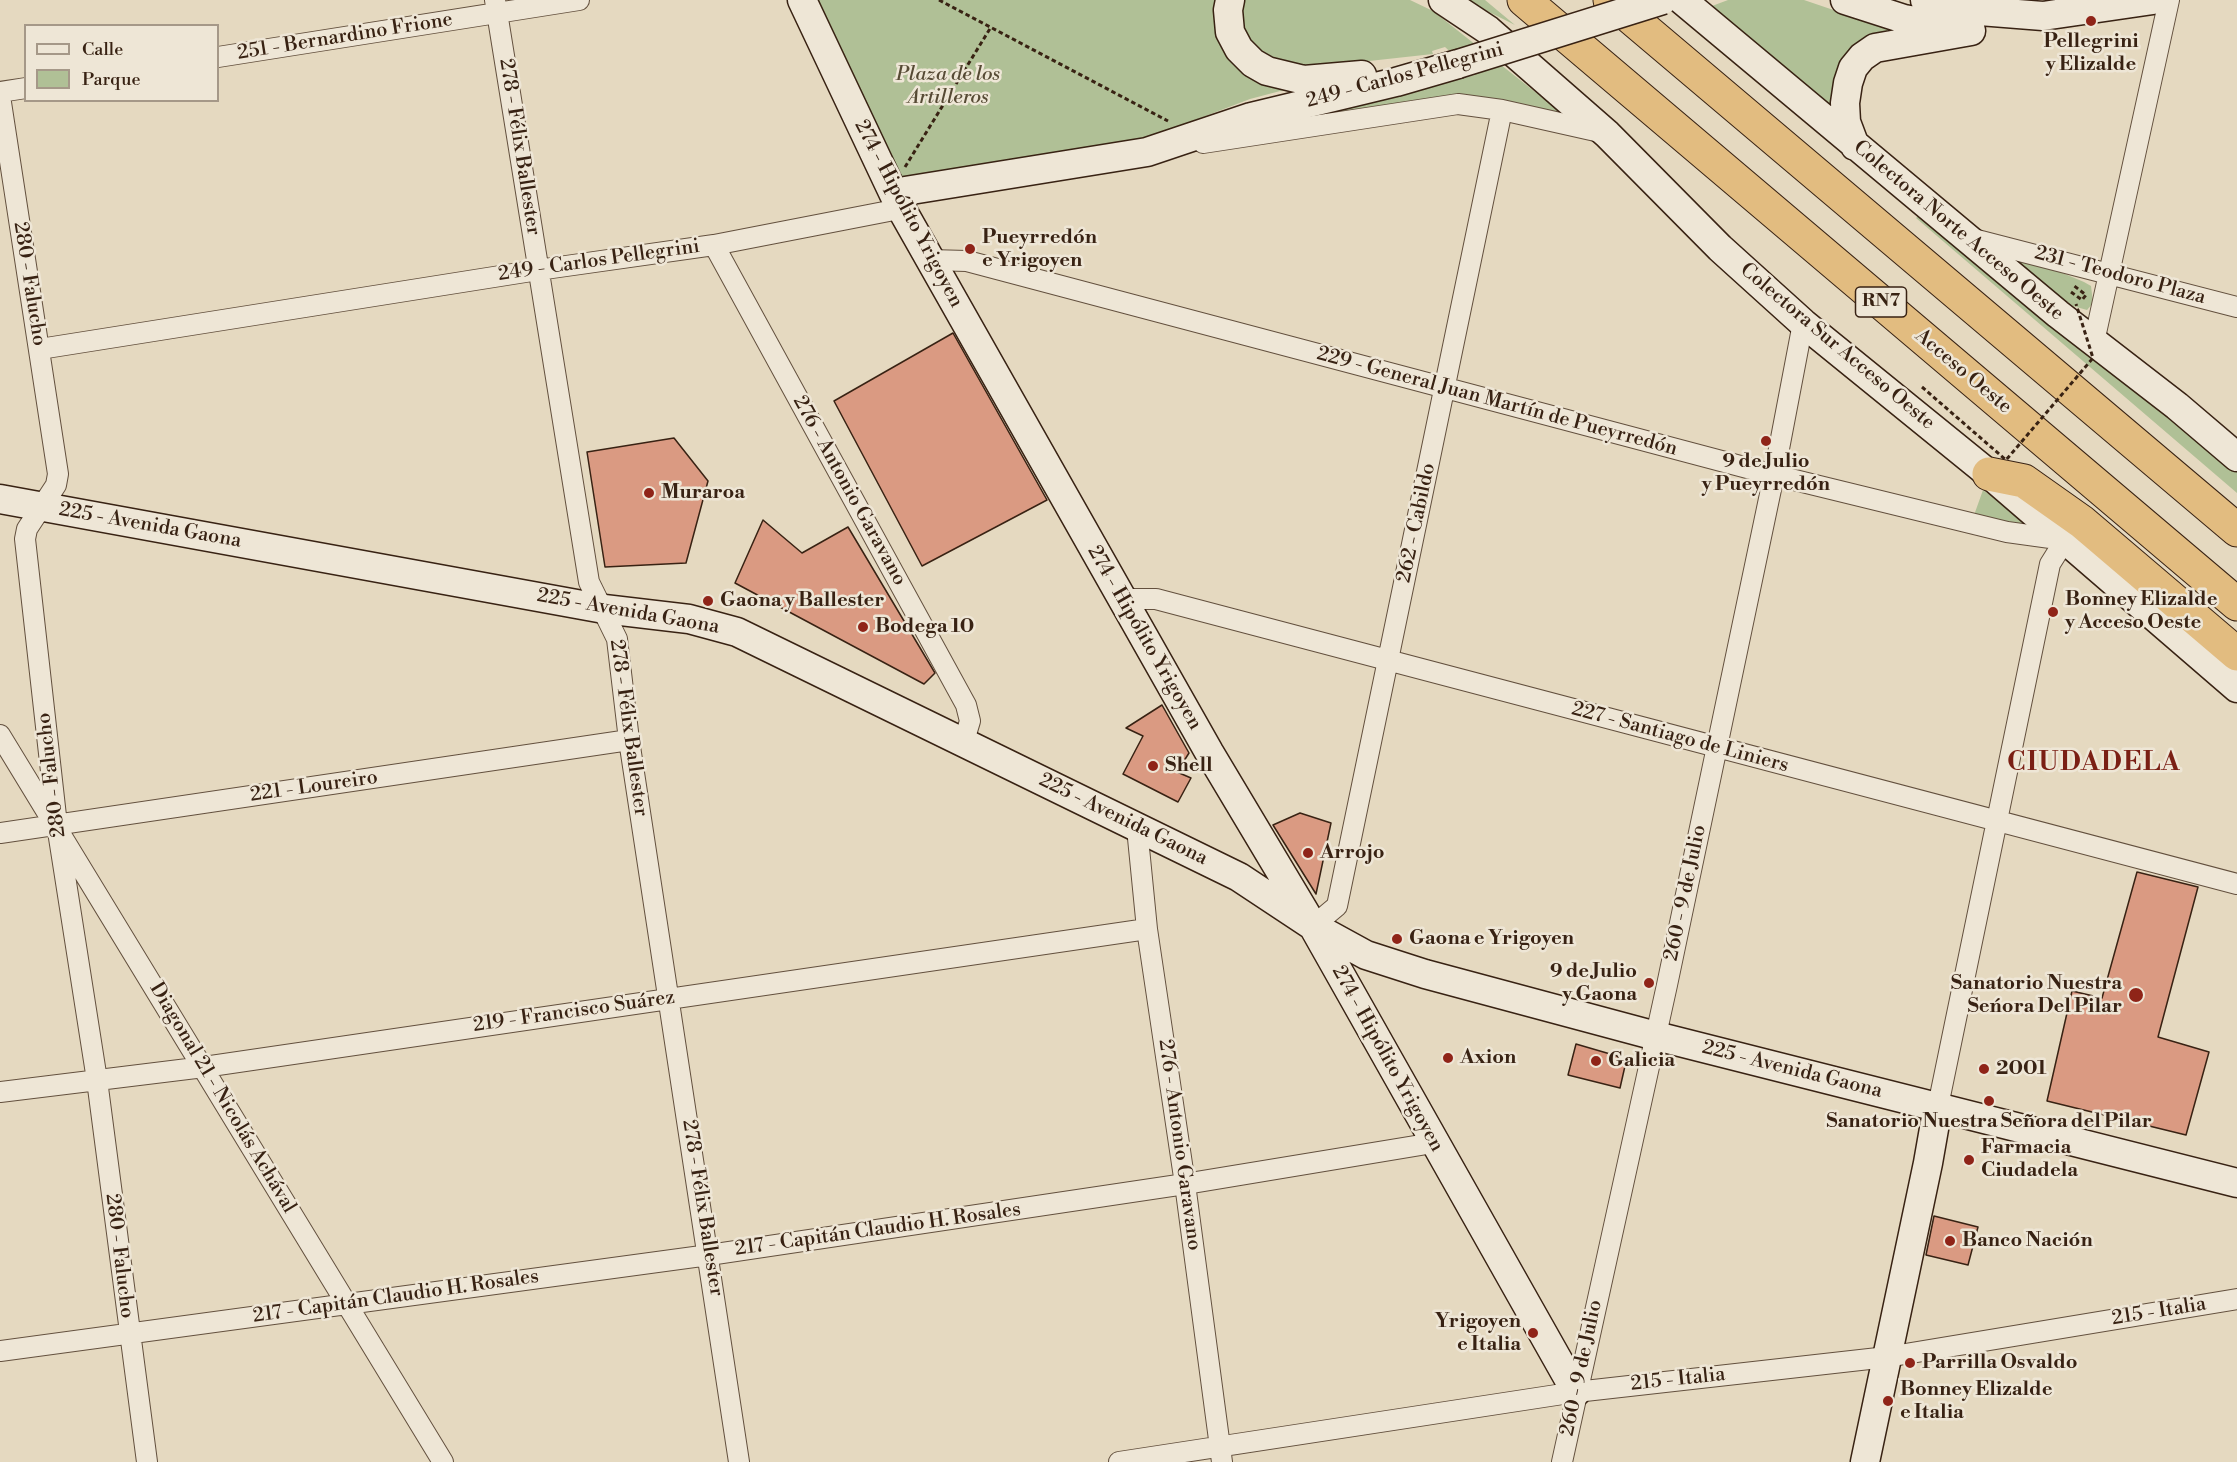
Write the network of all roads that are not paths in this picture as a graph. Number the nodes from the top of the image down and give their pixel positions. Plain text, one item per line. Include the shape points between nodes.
1 (579, 0) edge
2 (802, 0) edge
3 (1230, 0) edge
4 (1443, 0) edge
5 (1524, 0) edge
6 (1610, 0) edge
7 (1663, 0) edge
8 (1682, 0) edge
9 (1845, 0) edge
10 (1925, 0) edge
11 (2153, 0) edge
12 (2169, 0) edge
13 (496, 6) edge
14 (2043, 16) junction
15 (1971, 31) junction
16 (219, 57) edge
17 (1454, 65) junction
18 (24, 88) edge
19 (0, 94) edge
20 (1502, 110) junction
21 (1607, 134) junction
22 (1855, 146) junction
23 (1147, 152) junction
24 (898, 189) junction
25 (1968, 238) junction
26 (714, 245) junction
27 (930, 260) junction
28 (538, 270) junction
29 (2109, 273) junction
30 (2237, 307) edge
31 (1803, 322) junction
32 (2094, 342) junction
33 (40, 349) junction
34 (1444, 388) junction
35 (2237, 458) edge
36 (1989, 474) junction
37 (1774, 476) junction
38 (0, 499) edge
39 (41, 506) junction
40 (2237, 530) edge
41 (2065, 540) junction
42 (1122, 598) junction
43 (2237, 604) edge
44 (604, 609) junction
45 (2237, 654) edge
46 (1389, 661) junction
47 (2237, 688) edge
48 (0, 735) edge
49 (629, 740) junction
50 (964, 741) junction
51 (1717, 748) junction
52 (1998, 820) junction
53 (57, 825) junction
54 (1137, 828) junction
55 (0, 833) edge
56 (2237, 884) edge
57 (1313, 926) junction
58 (1148, 929) junction
59 (669, 998) junction
60 (1656, 1036) junction
61 (204, 1067) junction
62 (97, 1080) junction
63 (0, 1092) edge
64 (1938, 1106) junction
65 (1433, 1143) junction
66 (2237, 1183) edge
67 (1185, 1184) junction
68 (709, 1255) junction
69 (2237, 1299) edge
70 (346, 1304) junction
71 (129, 1333) junction
72 (0, 1351) edge
73 (1887, 1357) junction
74 (1576, 1392) junction
75 (1222, 1454) edge
76 (147, 1462) edge
77 (443, 1462) edge
78 (740, 1462) edge
79 (1119, 1462) edge
80 (1562, 1462) edge
81 (1865, 1462) edge

1 - 13 street, 251 - Bernardino Frione
2 - 24 street, 274 - Hipólito Yrigoyen
3 - 17 street via 1230,32 1239,49 1253,63 1285,78 1331,79
4 - 21 street, Colectora Sur Acceso Oeste via 1488,30
5 - 43 highway, Acceso Oeste / RN7
6 - 40 highway, RN7
7 - 17 street, 249 - Carlos Pellegrini, bridge
8 - 22 street, Colectora Norte Acceso Oeste
9 - 15 street via 1904,19
10 - 14 street via 1968,10
11 - 14 street
12 - 29 street
13 - 16 street, 251 - Bernardino Frione
13 - 28 street, 278 - Félix Ballester
14 - 15 street via 2017,26
15 - 22 street via 1875,48 1862,57 1853,68 1845,103 1846,122
17 - 23 street, 249 - Carlos Pellegrini via 1251,117
18 - 19 street
19 - 33 street, 280 - Falucho
20 - 21 street
20 - 23 street, 249 - Carlos Pellegrini via 1477,105 1443,106
20 - 34 street, 262 - Cabildo
21 - 31 street, Colectora Sur Acceso Oeste via 1720,248
22 - 25 street, Colectora Norte Acceso Oeste
23 - 24 street, 249 - Carlos Pellegrini
24 - 26 street, 249 - Carlos Pellegrini via 889,212
24 - 27 street, 274 - Hipólito Yrigoyen
25 - 29 street, 231 - Teodoro Plaza
25 - 32 street, Colectora Norte Acceso Oeste
26 - 28 street, 249 - Carlos Pellegrini
26 - 50 street, 276 - Antonio Garavano via 966,705 970,721
27 - 34 street, 229 - General Juan Martín de Pueyrredón via 967,261
27 - 42 street, 274 - Hipólito Yrigoyen
28 - 33 street, 249 - Carlos Pellegrini
28 - 44 street, 278 - Félix Ballester via 589,582
29 - 30 street, 231 - Teodoro Plaza
29 - 32 street
31 - 36 street, Colectora Sur Acceso Oeste
31 - 37 street, 260 - 9 de Julio
32 - 35 street, Colectora Norte Acceso Oeste
33 - 39 street, 280 - Falucho via 58,474 56,485
34 - 37 street, 229 - General Juan Martín de Pueyrredón
34 - 46 street, 262 - Cabildo
36 - 41 street, Colectora Sur Acceso Oeste
36 - 45 highway via 2024,482 2082,522
37 - 41 street, 229 - General Juan Martín de Pueyrredón via 2007,532
37 - 51 street, 260 - 9 de Julio
38 - 39 street, 225 - Avenida Gaona
39 - 44 street, 225 - Avenida Gaona
39 - 53 street, 280 - Falucho via 25,539
41 - 47 street, Colectora Sur Acceso Oeste
41 - 52 street via 2050,564
42 - 46 street, 227 - Santiago de Liniers via 1156,599
42 - 57 street, 274 - Hipólito Yrigoyen
44 - 49 street, 278 - Félix Ballester via 617,639
44 - 50 street, 225 - Avenida Gaona via 689,619 737,632
46 - 51 street, 227 - Santiago de Liniers
46 - 57 street, 262 - Cabildo via 1337,906
48 - 53 street, Diagonal 21 - Nicolás Achával
49 - 53 street, 221 - Loureiro
49 - 59 street, 278 - Félix Ballester
50 - 54 street, 225 - Avenida Gaona
51 - 52 street, 227 - Santiago de Liniers
51 - 60 street, 260 - 9 de Julio
52 - 56 street, 227 - Santiago de Liniers
52 - 64 street
53 - 55 street, 221 - Loureiro
53 - 61 street, Diagonal 21 - Nicolás Achával
53 - 62 street, 280 - Falucho
54 - 57 street, 225 - Avenida Gaona via 1239,877
54 - 58 street, 276 - Antonio Garavano
57 - 60 street, 225 - Avenida Gaona via 1366,955 1393,964
57 - 65 street, 274 - Hipólito Yrigoyen
58 - 59 street, 219 - Francisco Suárez
58 - 67 street, 276 - Antonio Garavano
59 - 61 street, 219 - Francisco Suárez
59 - 68 street, 278 - Félix Ballester
60 - 64 street, 225 - Avenida Gaona
60 - 74 street, 260 - 9 de Julio
61 - 62 street, 219 - Francisco Suárez
61 - 70 street, Diagonal 21 - Nicolás Achával
62 - 63 street, 219 - Francisco Suárez
62 - 71 street, 280 - Falucho
64 - 66 street, 225 - Avenida Gaona
64 - 73 street
65 - 67 street, 217 - Capitán Claudio H. Rosales
65 - 74 street, 274 - Hipólito Yrigoyen
67 - 68 street, 217 - Capitán Claudio H. Rosales
67 - 75 street, 276 - Antonio Garavano
68 - 70 street, 217 - Capitán Claudio H. Rosales
68 - 78 street, 278 - Félix Ballester
69 - 73 street, 215 - Italia
70 - 71 street, 217 - Capitán Claudio H. Rosales
70 - 77 street, Diagonal 21 - Nicolás Achával
71 - 72 street, 217 - Capitán Claudio H. Rosales
71 - 76 street, 280 - Falucho
73 - 74 street, 215 - Italia
73 - 81 street
74 - 75 street, 215 - Italia
74 - 80 street, 260 - 9 de Julio
75 - 79 street, 215 - Italia

